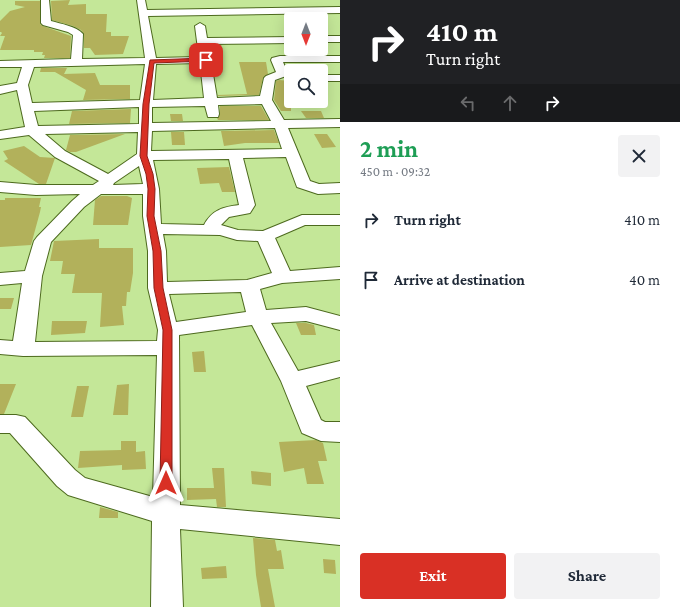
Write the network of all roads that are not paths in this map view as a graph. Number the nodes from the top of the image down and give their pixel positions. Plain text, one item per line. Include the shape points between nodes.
1 (45, 0) edge
2 (305, 2) dead end
3 (141, 6) edge
4 (292, 8) junction
5 (340, 10) edge
6 (238, 11) junction
7 (293, 12) edge
8 (243, 21) dead end
9 (200, 26) dead end
10 (284, 39) edge
11 (328, 39) edge
12 (340, 39) edge
13 (203, 41) junction
14 (322, 56) edge
15 (324, 59) junction
16 (340, 59) edge
17 (206, 60) junction
18 (151, 61) junction
19 (76, 63) junction
20 (0, 64) edge
21 (29, 64) junction
22 (270, 78) junction
23 (284, 78) edge
24 (331, 78) edge
25 (22, 85) junction
26 (0, 90) edge
27 (340, 90) edge
28 (266, 100) junction
29 (212, 101) junction
30 (146, 104) junction
31 (26, 107) junction
32 (340, 123) edge
33 (280, 124) junction
34 (214, 126) junction
35 (145, 128) junction
36 (32, 130) junction
37 (0, 137) edge
38 (292, 153) junction
39 (235, 154) junction
40 (144, 156) junction
41 (103, 184) junction
42 (0, 186) edge
43 (340, 188) edge
44 (151, 189) junction
45 (340, 220) edge
46 (153, 229) junction
47 (211, 229) junction
48 (265, 236) junction
49 (340, 273) edge
50 (33, 276) junction
51 (283, 276) junction
52 (0, 279) edge
53 (249, 286) junction
54 (158, 288) junction
55 (258, 317) junction
56 (340, 323) edge
57 (168, 339) junction
58 (0, 347) edge
59 (23, 350) junction
60 (340, 369) edge
61 (292, 381) junction
62 (0, 424) edge
63 (340, 432) edge
64 (166, 514) junction
65 (340, 532) edge
66 (167, 607) edge

1 - 19 street via 46,23 77,33
2 - 4 street
3 - 6 street
3 - 18 street
4 - 5 street
4 - 6 street
4 - 7 street
6 - 8 street
9 - 13 street
10 - 13 street via 250,37
11 - 12 street
13 - 17 street
14 - 15 street
15 - 16 street
15 - 22 street via 276,60 282,74
17 - 18 street
17 - 29 street
18 - 19 street
18 - 30 street
19 - 21 street
20 - 21 street
21 - 25 street
22 - 23 street
22 - 28 street
24 - 27 street
25 - 26 street
25 - 31 street
28 - 29 street
28 - 33 street
29 - 30 street
29 - 34 street
30 - 31 street
30 - 35 street
31 - 36 street
32 - 33 street
33 - 34 street
33 - 38 street
34 - 35 street
35 - 36 street
35 - 40 street
36 - 37 street
36 - 41 street via 60,154
38 - 39 street
38 - 43 street via 303,184 318,189
39 - 40 street
39 - 47 street via 247,205 244,209 221,213
40 - 41 street
40 - 44 street via 150,174
41 - 42 street via 36,190
41 - 44 street
41 - 50 street via 78,204 43,241
44 - 46 street
45 - 48 street via 302,220
46 - 47 street
46 - 54 street via 157,251
47 - 48 street via 237,235
48 - 51 street
49 - 51 street
50 - 52 street
50 - 59 street
51 - 53 street
53 - 54 street
53 - 55 street
54 - 57 street
55 - 56 street via 306,314
55 - 57 street
55 - 61 street
57 - 59 street
57 - 64 street
58 - 59 street
60 - 61 street
61 - 63 street via 311,426 323,432
62 - 64 street via 16,424 66,478 78,487
64 - 65 street
64 - 66 street

